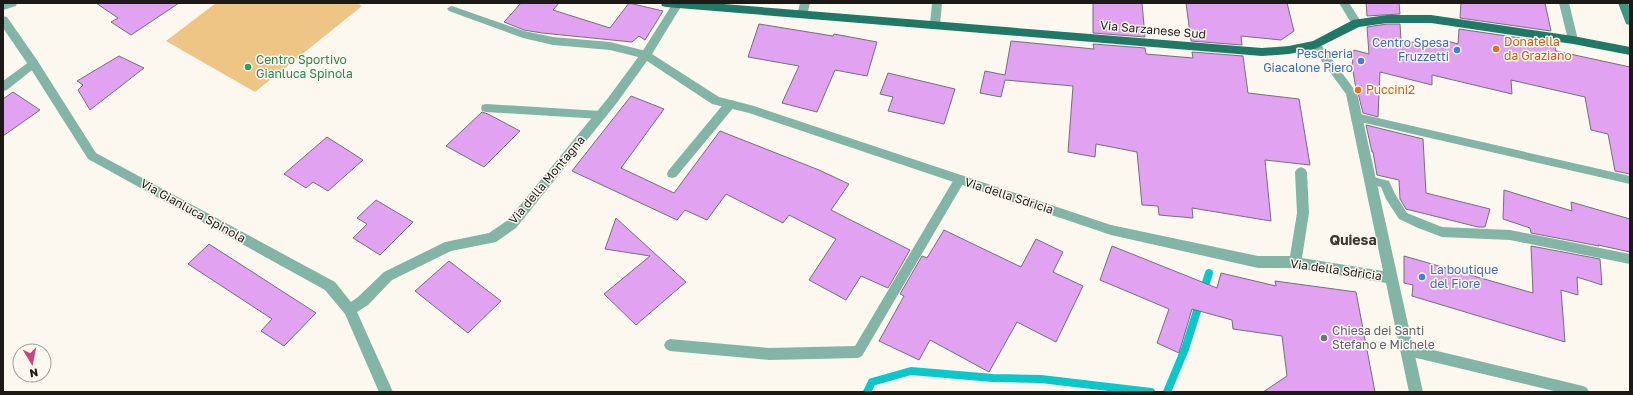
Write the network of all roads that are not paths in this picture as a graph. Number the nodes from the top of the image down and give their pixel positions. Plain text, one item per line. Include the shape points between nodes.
1 (12, 3) edge
2 (805, 3) edge
3 (937, 3) edge
4 (1344, 3) edge
5 (1564, 3) edge
6 (1623, 3) edge
7 (672, 4) edge
8 (3, 6) edge
9 (452, 8) dead end
10 (802, 15) junction
11 (3, 20) edge
12 (1630, 21) edge
13 (1357, 23) junction
14 (935, 24) junction
15 (1573, 40) junction
16 (1315, 45) junction
17 (1630, 51) edge
18 (646, 55) junction
19 (33, 63) junction
20 (3, 87) edge
21 (730, 104) junction
22 (486, 108) dead end
23 (600, 115) junction
24 (1356, 117) junction
25 (1301, 172) dead end
26 (672, 174) dead end
27 (960, 179) junction
28 (1370, 180) junction
29 (1630, 180) edge
30 (1630, 259) edge
31 (1295, 262) junction
32 (1391, 278) junction
33 (350, 310) junction
34 (670, 345) dead end
35 (1408, 350) junction
36 (386, 392) edge
37 (1416, 392) edge
38 (1583, 392) edge

1 - 8 street
2 - 10 lane
3 - 14 lane
4 - 13 street
5 - 15 lane
6 - 12 street
7 - 10 main road, Via Sarzanese Sud
7 - 18 street, Via della Montagna
9 - 18 lane via 530,36 553,41 610,46
10 - 14 main road, Via Sarzanese Sud
11 - 19 street, Via Gianluca Spinola
13 - 15 main road, Via Sarzanese Sud via 1388,19 1431,19
13 - 16 main road, Via Sarzanese Sud
14 - 16 main road, Via Sarzanese Sud via 1262,52
15 - 17 main road, Via Sarzanese Sud
16 - 24 street via 1351,92
18 - 21 street, Via della Sdricia via 716,101
18 - 23 street, Via della Montagna
19 - 20 lane
19 - 33 street, Via Gianluca Spinola via 92,156 330,286
21 - 26 lane
21 - 27 street, Via della Sdricia
22 - 23 lane
23 - 33 street, Via della Montagna via 512,224 492,238 449,246 388,276
24 - 28 street
24 - 29 lane
25 - 31 street via 1302,213
27 - 31 street, Via della Sdricia via 1111,230 1258,262
27 - 34 lane via 858,352 769,354
28 - 30 lane via 1385,184 1403,216 1442,232 1510,235
28 - 32 street
31 - 32 street, Via della Sdricia
32 - 35 street
33 - 36 street, Via Gianluca Spinola
35 - 37 street
35 - 38 lane

